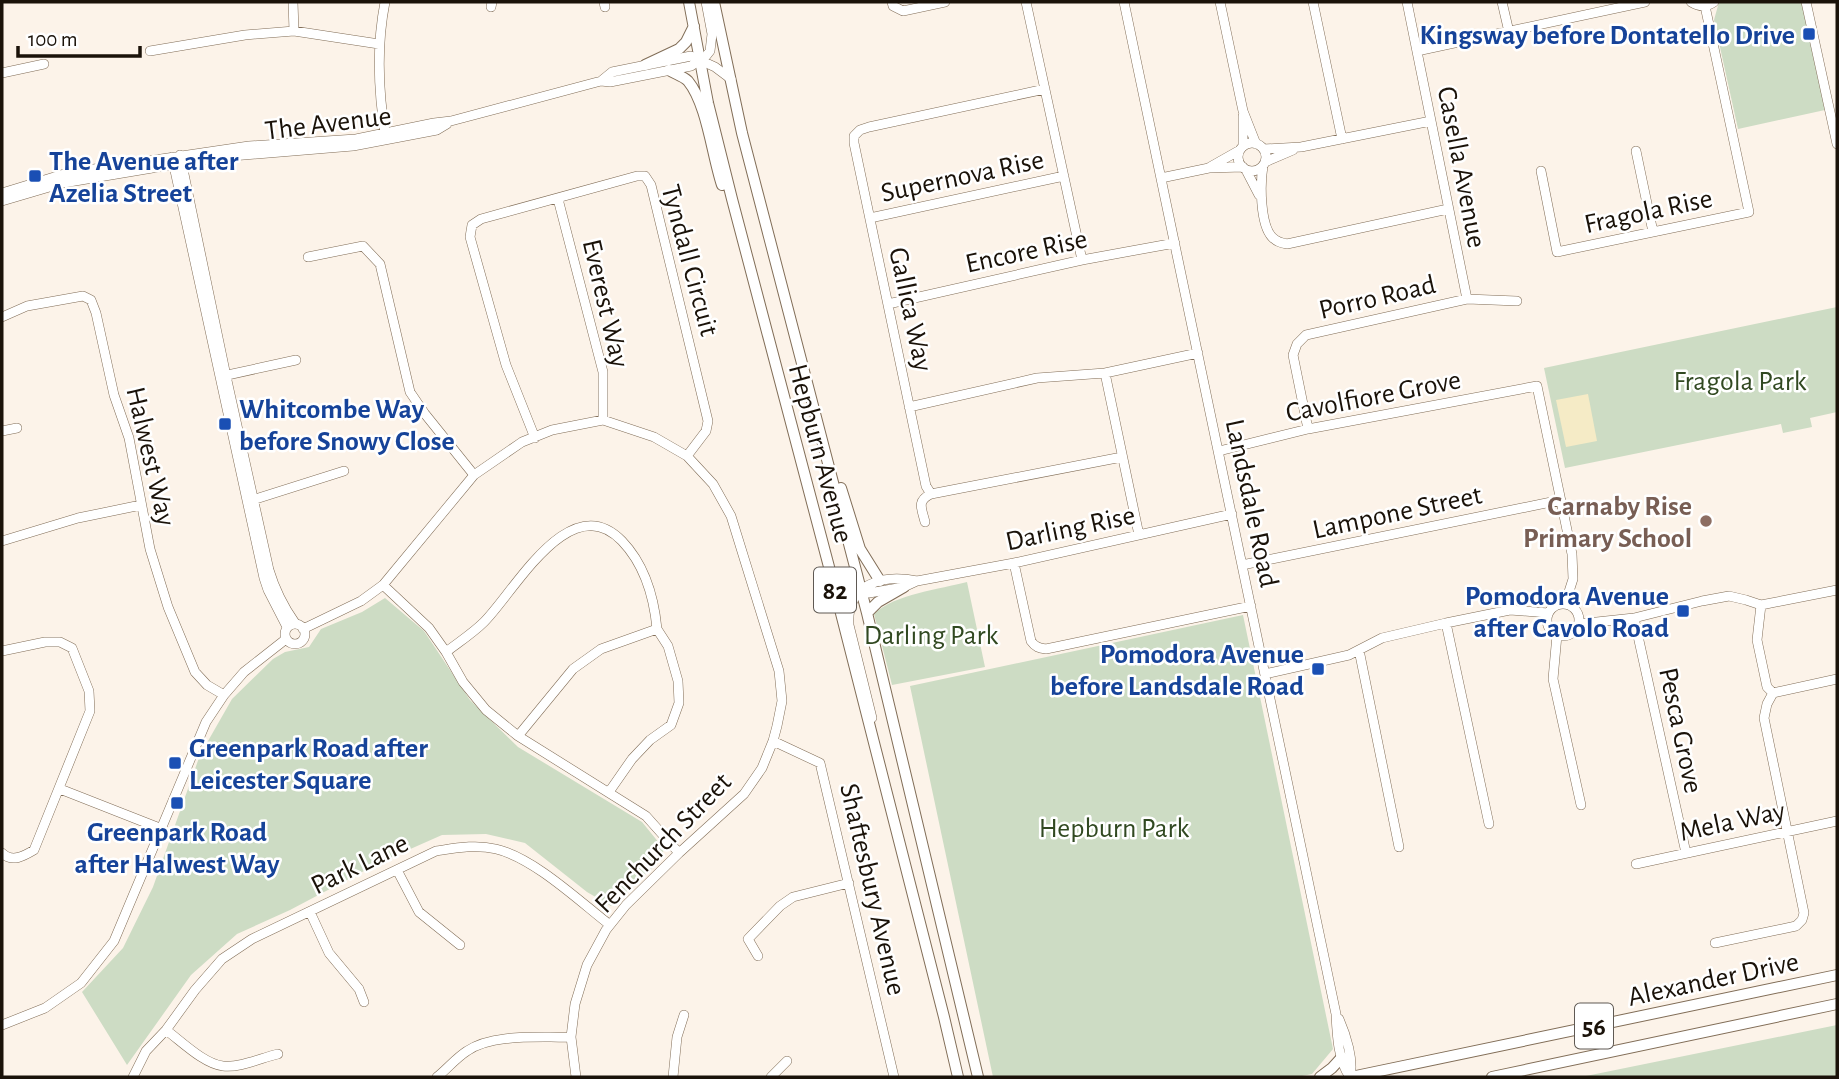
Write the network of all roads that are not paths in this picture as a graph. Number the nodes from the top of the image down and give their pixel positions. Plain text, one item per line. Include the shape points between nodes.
1 (293, 2) edge
2 (385, 2) edge
3 (689, 2) edge
4 (706, 2) edge
5 (714, 2) edge
6 (945, 2) edge
7 (1026, 2) edge
8 (1124, 2) edge
9 (1220, 2) edge
10 (1314, 2) edge
11 (1407, 2) edge
12 (1502, 2) edge
13 (1645, 2) edge
14 (1691, 2) edge
15 (1714, 2) edge
16 (1807, 2) edge
17 (893, 4) edge
18 (1705, 6) junction
19 (694, 26) junction
20 (294, 31) junction
21 (1509, 32) junction
22 (379, 44) junction
23 (150, 51) dead end
24 (1417, 51) junction
25 (700, 60) junction
26 (44, 64) dead end
27 (645, 65) junction
28 (669, 71) junction
29 (2, 73) edge
30 (730, 79) junction
31 (601, 80) junction
32 (1045, 89) junction
33 (1243, 111) junction
34 (1430, 121) junction
35 (1835, 121) edge
36 (386, 137) junction
37 (1342, 139) junction
38 (1837, 144) edge
39 (1260, 146) junction
40 (1301, 147) junction
41 (1242, 148) junction
42 (1636, 152) dead end
43 (177, 160) junction
44 (1264, 164) junction
45 (1209, 168) junction
46 (1245, 168) junction
47 (1541, 171) dead end
48 (1064, 176) junction
49 (1161, 178) junction
50 (2, 193) edge
51 (732, 198) junction
52 (558, 199) junction
53 (2, 201) edge
54 (1262, 203) junction
55 (1448, 209) junction
56 (870, 218) junction
57 (1653, 232) junction
58 (1175, 243) junction
59 (308, 257) dead end
60 (1082, 260) junction
61 (1467, 299) junction
62 (1517, 301) dead end
63 (888, 304) junction
64 (2, 317) edge
65 (1198, 353) junction
66 (296, 360) dead end
67 (1105, 373) junction
68 (222, 377) junction
69 (909, 407) junction
70 (603, 420) junction
71 (16, 428) dead end
72 (1308, 429) junction
73 (2, 430) edge
74 (534, 438) junction
75 (823, 447) junction
76 (1219, 451) junction
77 (687, 456) junction
78 (1122, 457) junction
79 (344, 471) dead end
80 (474, 475) junction
81 (931, 495) junction
82 (1561, 500) junction
83 (251, 501) junction
84 (141, 505) junction
85 (1232, 514) junction
86 (925, 522) dead end
87 (1139, 535) junction
88 (2, 541) edge
89 (1014, 563) junction
90 (1242, 565) junction
91 (880, 581) junction
92 (917, 581) junction
93 (833, 582) junction
94 (383, 585) junction
95 (904, 587) junction
96 (1837, 590) edge
97 (860, 592) junction
98 (1565, 604) junction
99 (1762, 605) junction
100 (1251, 607) junction
101 (867, 613) junction
102 (1548, 613) junction
103 (1634, 618) junction
104 (1446, 624) junction
105 (1578, 624) junction
106 (295, 626) junction
107 (657, 629) junction
108 (1557, 635) junction
109 (286, 639) junction
110 (1359, 650) junction
111 (2, 651) edge
112 (446, 652) junction
113 (1265, 674) junction
114 (1837, 679) edge
115 (1773, 692) junction
116 (224, 695) junction
117 (870, 734) junction
118 (518, 736) junction
119 (773, 741) junction
120 (60, 789) junction
121 (610, 792) junction
122 (1581, 805) dead end
123 (1837, 821) edge
124 (1489, 824) dead end
125 (162, 829) junction
126 (1787, 831) junction
127 (1399, 847) dead end
128 (2, 853) edge
129 (679, 853) junction
130 (1686, 853) junction
131 (1636, 864) dead end
132 (397, 870) junction
133 (849, 883) junction
134 (310, 912) junction
135 (610, 925) junction
136 (1715, 943) dead end
137 (460, 945) dead end
138 (758, 956) dead end
139 (1837, 975) edge
140 (364, 1002) dead end
141 (1837, 1004) edge
142 (1336, 1014) junction
143 (684, 1015) dead end
144 (2, 1025) edge
145 (166, 1030) junction
146 (571, 1037) junction
147 (278, 1054) dead end
148 (1342, 1057) junction
149 (787, 1061) dead end
150 (133, 1077) edge
151 (437, 1077) edge
152 (576, 1077) edge
153 (673, 1077) edge
154 (771, 1077) edge
155 (894, 1077) edge
156 (958, 1077) edge
157 (978, 1077) edge
158 (1320, 1077) edge
159 (1350, 1077) edge
160 (1492, 1077) edge

1 - 20 street
2 - 22 street
3 - 19 main road, Hepburn Avenue / 82
4 - 25 street via 712,44
5 - 30 main road, Hepburn Avenue / 82
6 - 17 street via 903,11
7 - 32 street
8 - 49 street, Landsdale Road
9 - 33 street
10 - 37 street
11 - 24 street, Casella Avenue
12 - 21 street
13 - 21 street
14 - 18 street
15 - 18 street
16 - 35 street
18 - 57 street, Fragola Rise via 1749,212
19 - 25 main road, Hepburn Avenue / 82
19 - 27 main road via 679,49
20 - 22 street
20 - 23 street
21 - 24 street
22 - 36 street
24 - 34 street, Casella Avenue
25 - 27 street, The Avenue via 691,57
25 - 28 street, The Avenue
25 - 30 street
25 - 51 main road, Hepburn Avenue / 82
26 - 29 street
27 - 31 street, The Avenue via 612,72
28 - 31 street, The Avenue
28 - 51 main road via 686,79 696,94 715,165
30 - 75 main road, Hepburn Avenue / 82
31 - 36 street, The Avenue via 452,121 437,130
32 - 48 street
32 - 56 street, Gallica Way via 860,130 854,143
33 - 39 street
33 - 41 street
34 - 37 street
34 - 55 street, Casella Avenue
35 - 38 street
36 - 43 street, The Avenue via 353,146
37 - 40 street
39 - 40 street
39 - 41 street
39 - 44 street via 1266,153
40 - 44 street
41 - 45 street
41 - 46 street via 1238,159
42 - 57 street
43 - 50 street, The Avenue via 64,174
43 - 53 street, The Avenue via 63,183
43 - 68 street
44 - 46 street via 1255,171
44 - 54 street
45 - 46 street
45 - 49 street
46 - 54 street
47 - 57 street, Fragola Rise via 1557,252
48 - 56 street, Supernova Rise
48 - 60 street
49 - 58 street, Landsdale Road
51 - 93 main road, Hepburn Avenue / 82
52 - 70 street, Everest Way via 603,372
52 - 74 street, Tyndall Circuit via 481,219 472,225 470,237 506,365
52 - 77 street, Tyndall Circuit via 645,176 708,421
54 - 55 street via 1268,230 1275,240 1287,244
55 - 61 street, Casella Avenue
56 - 63 street, Gallica Way
58 - 60 street, Encore Rise
58 - 65 street, Landsdale Road
59 - 80 street via 363,246 380,264 411,392
60 - 63 street, Encore Rise
61 - 62 street, Porro Road
61 - 72 street, Porro Road via 1301,339 1293,355
63 - 69 street, Gallica Way
64 - 84 street, Halwest Way via 27,306 83,296 91,300 129,438
65 - 67 street
65 - 76 street, Landsdale Road
66 - 68 street
67 - 69 street via 1037,378
67 - 78 street
68 - 83 street
69 - 81 street, Gallica Way
70 - 74 street, Fenchurch Street
70 - 77 street, Fenchurch Street via 654,436
71 - 73 street
72 - 76 street, Cavolfiore Grove
72 - 82 street, Cavolfiore Grove via 1537,386
74 - 80 street, Fenchurch Street
75 - 91 main road via 833,463 860,549
75 - 97 main road, Hepburn Avenue / 82
76 - 85 street, Landsdale Road
77 - 119 street, Fenchurch Street via 713,484 731,516 779,671 782,701
78 - 81 street
78 - 87 street
79 - 83 street
80 - 94 street, Fenchurch Street
81 - 86 street via 921,503
82 - 90 street, Lampone Street
82 - 98 street via 1573,579
83 - 106 street via 273,586
84 - 88 street
84 - 116 street, Halwest Way via 168,607 195,672
85 - 87 street, Darling Rise
85 - 90 street, Landsdale Road
87 - 89 street, Darling Rise
89 - 92 street, Darling Rise
89 - 100 street via 1031,641 1040,649
90 - 100 street, Landsdale Road
91 - 92 street, Darling Rise
91 - 97 street, Darling Rise
92 - 95 street, Darling Rise
93 - 97 street, Darling Rise
93 - 117 main road, Hepburn Avenue / 82
94 - 106 street, Fenchurch Street via 361,601
94 - 112 street via 429,628
95 - 97 street, Darling Rise
95 - 101 main road
96 - 99 street
97 - 101 main road, Hepburn Avenue / 82
97 - 117 street via 848,612 870,708
98 - 102 street
98 - 105 street via 1574,608
99 - 103 street via 1729,597
99 - 115 street via 1757,640 1767,687
100 - 113 street, Landsdale Road
101 - 157 main road, Hepburn Avenue / 82
102 - 104 street via 1510,610
102 - 108 street via 1549,629
103 - 105 street
103 - 130 street, Pesca Grove
104 - 110 street via 1382,638
104 - 124 street
105 - 108 street via 1568,635
106 - 109 street via 285,632
106 - 109 street via 304,638 290,644
107 - 112 street via 638,560 615,534 588,525 561,535 543,551 484,622
107 - 118 street via 601,649 573,669
107 - 121 street via 668,646 679,703 671,725 632,759
108 - 122 street via 1553,679
109 - 116 street via 244,672
110 - 113 street
110 - 127 street
111 - 120 street via 45,642 72,648 89,691 90,711
112 - 118 street via 486,710
113 - 142 street, Landsdale Road
114 - 115 street
115 - 126 street via 1764,718
116 - 125 street via 206,722
117 - 156 main road, Hepburn Avenue / 82
118 - 121 street
119 - 129 street, Fenchurch Street via 744,794
119 - 133 street, Shaftesbury Avenue via 820,763
120 - 125 street
120 - 128 street via 34,850 19,859
121 - 129 street via 646,816
123 - 126 street, Mela Way
125 - 144 street via 114,941 81,983 45,1007
126 - 130 street, Mela Way
126 - 136 street via 1802,920 1796,926
129 - 135 street, Fenchurch Street
130 - 131 street, Mela Way
132 - 134 street, Park Lane
132 - 135 street, Park Lane via 436,850 496,849 527,861
132 - 137 street via 419,912
133 - 138 street via 793,897 780,906 748,939
133 - 155 street, Shaftesbury Avenue
134 - 140 street via 329,953
134 - 145 street, Park Lane via 252,939 222,959
135 - 146 street, Fenchurch Street via 587,965
139 - 159 main road, Alexander Drive / 56
141 - 160 main road, Alexander Drive / 56
142 - 148 street, Landsdale Road
142 - 159 street, Landsdale Road via 1344,1031
143 - 153 street
145 - 147 street via 220,1066
145 - 150 street, Park Lane via 146,1051
146 - 151 street via 486,1042 467,1050
146 - 152 street, Fenchurch Street
148 - 158 main road
148 - 159 street, Landsdale Road
149 - 154 street

